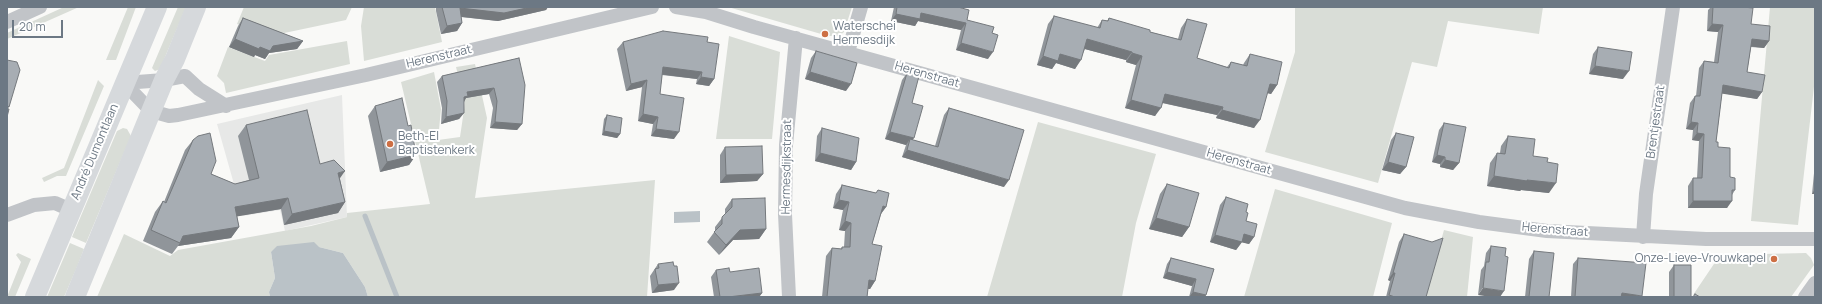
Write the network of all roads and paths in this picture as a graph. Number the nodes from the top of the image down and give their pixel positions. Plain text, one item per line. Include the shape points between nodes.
1 (40, 7) edge
2 (157, 7) edge
3 (196, 7) edge
4 (652, 7) edge
5 (676, 7) edge
6 (861, 7) edge
7 (1673, 7) edge
8 (7, 22) edge
9 (796, 38) junction
10 (848, 52) junction
11 (164, 80) junction
12 (124, 83) junction
13 (226, 106) junction
14 (151, 111) junction
15 (71, 210) junction
16 (7, 215) edge
17 (1643, 237) junction
18 (1815, 238) edge
19 (1815, 283) edge
20 (35, 297) edge
21 (75, 297) edge
22 (790, 297) edge
23 (1805, 297) edge

1 - 8 street
2 - 12 main road, André Dumontlaan
3 - 11 main road
4 - 13 street, Herenstraat
5 - 9 street, Herenstraat via 706,12
6 - 10 street
7 - 17 street, Brentjestraat via 1646,194
9 - 10 street, Herenstraat
9 - 22 street, Hermesdijkstraat via 786,145 785,214
10 - 17 street, Herenstraat via 1405,208 1547,231
11 - 12 street
11 - 13 street via 185,76 199,89
11 - 14 main road
12 - 14 street
12 - 15 main road, André Dumontlaan
13 - 14 street, Herenstraat via 173,116
14 - 21 main road
15 - 16 street via 55,203 34,205
15 - 20 main road, André Dumontlaan
17 - 18 street, Herenstraat
19 - 23 street

